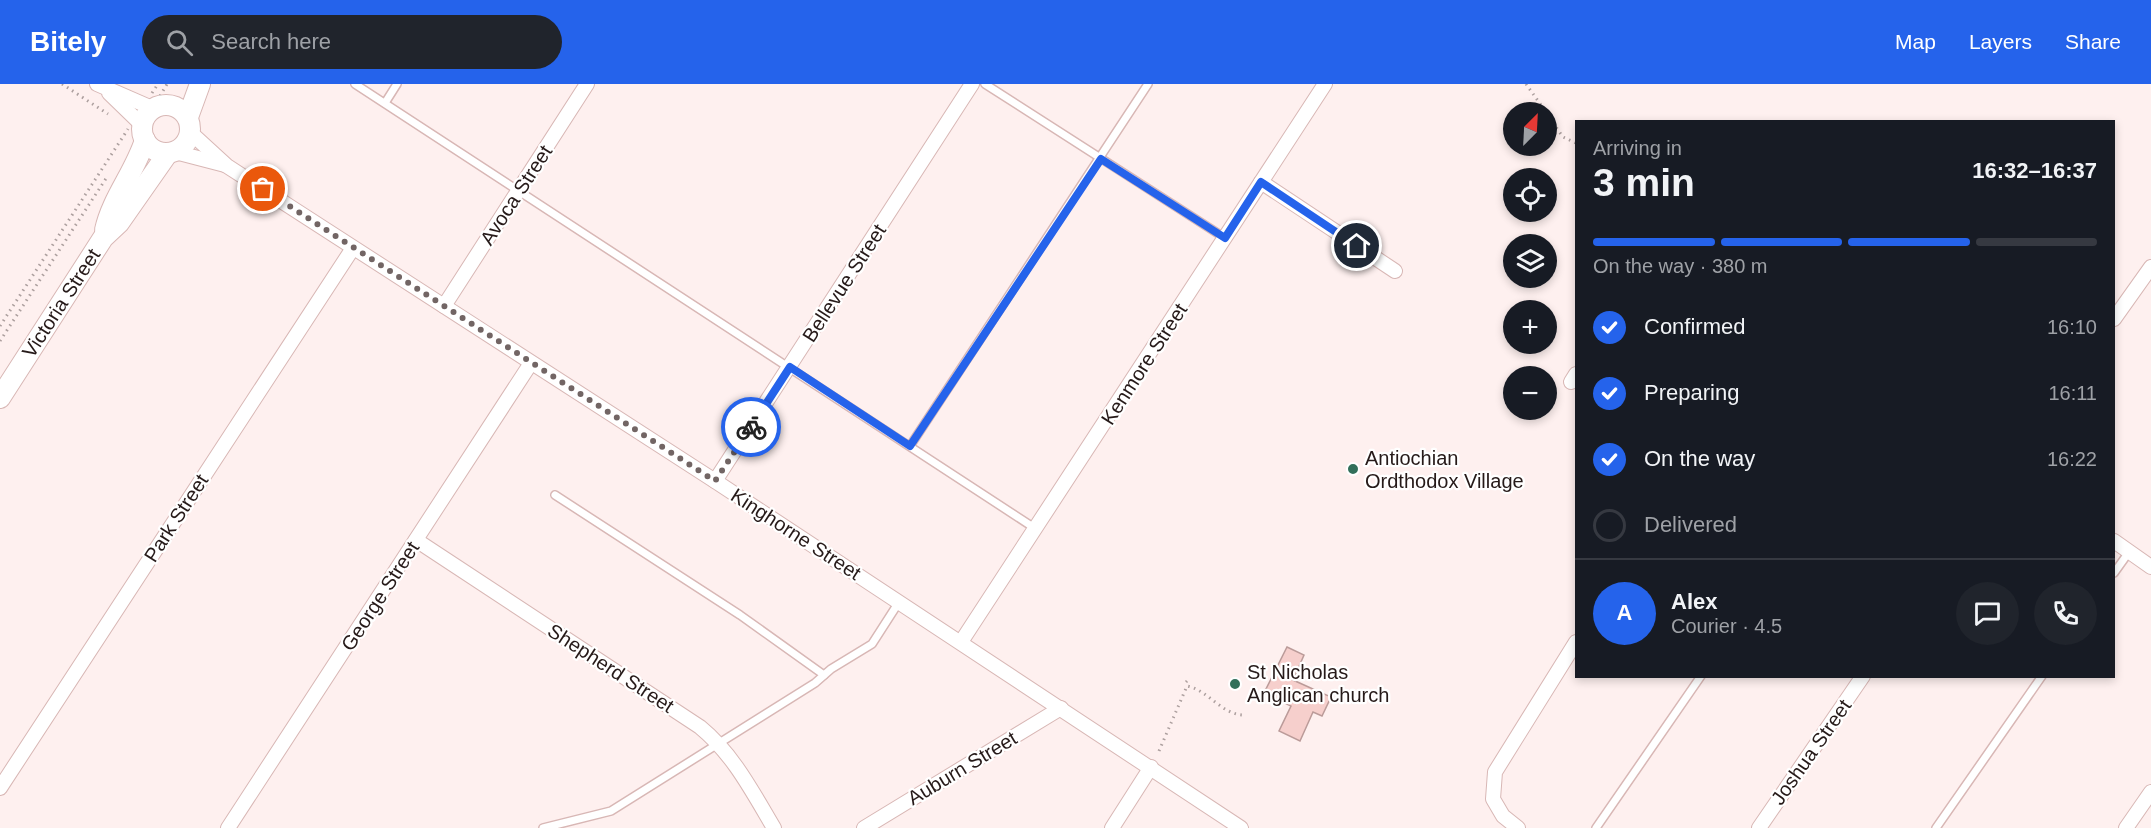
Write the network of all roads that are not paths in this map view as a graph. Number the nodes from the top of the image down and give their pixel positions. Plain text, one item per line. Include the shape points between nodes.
1 (189, 84) edge
2 (200, 84) edge
3 (356, 84) edge
4 (397, 84) edge
5 (587, 84) edge
6 (972, 84) edge
7 (986, 84) edge
8 (1148, 84) edge
9 (1325, 84) edge
10 (100, 86) edge
11 (157, 103) junction
12 (385, 103) junction
13 (189, 125) junction
14 (138, 130) junction
15 (171, 153) junction
16 (1101, 159) junction
17 (227, 166) junction
18 (1261, 182) junction
19 (518, 191) junction
20 (103, 238) junction
21 (1225, 238) junction
22 (353, 248) junction
23 (2151, 267) edge
24 (1395, 271) dead end
25 (444, 306) junction
26 (2115, 318) edge
27 (531, 363) junction
28 (790, 367) junction
29 (0, 398) edge
30 (910, 446) junction
31 (715, 481) junction
32 (555, 495) dead end
33 (1036, 529) junction
34 (416, 540) junction
35 (2115, 542) edge
36 (2129, 552) junction
37 (2151, 567) edge
38 (2115, 572) edge
39 (900, 602) junction
40 (961, 642) junction
41 (1575, 644) edge
42 (824, 675) junction
43 (1700, 678) edge
44 (1862, 678) edge
45 (2041, 678) edge
46 (1061, 708) junction
47 (720, 743) junction
48 (1151, 767) junction
49 (0, 788) edge
50 (2151, 792) edge
51 (228, 828) edge
52 (543, 828) edge
53 (774, 828) edge
54 (864, 828) edge
55 (1112, 828) edge
56 (1241, 828) edge
57 (1518, 828) edge
58 (1596, 828) edge
59 (1759, 828) edge
60 (1936, 828) edge
61 (2126, 828) edge

1 - 11 main road
2 - 13 main road
3 - 12 lane
4 - 12 lane
5 - 19 street, Avoca Street
6 - 28 street, Bellevue Street
7 - 16 lane
8 - 16 lane
9 - 18 street, Kenmore Street
10 - 11 street
10 - 14 street
11 - 13 main road via 176,106
11 - 14 main road
12 - 19 lane
13 - 15 main road via 182,148
13 - 17 street, Kinghorne Street
14 - 15 main road via 154,150
14 - 20 main road, Victoria Street via 138,161 108,216
15 - 17 street, Kinghorne Street
15 - 20 main road, Victoria Street
16 - 21 lane
16 - 30 lane
17 - 22 street, Kinghorne Street
18 - 21 street, Kenmore Street
18 - 24 street
19 - 25 street, Avoca Street
19 - 28 lane
20 - 29 main road, Victoria Street
21 - 33 street, Kenmore Street
22 - 25 street, Kinghorne Street
22 - 49 street, Park Street
23 - 26 street
25 - 27 street, Kinghorne Street
27 - 31 street, Kinghorne Street
27 - 34 street, George Street
28 - 30 lane
28 - 31 street, Bellevue Street
30 - 33 lane
31 - 39 street, Kinghorne Street
32 - 42 lane via 740,615
33 - 40 street, Kenmore Street
34 - 47 street, Shepherd Street
34 - 51 street, George Street
35 - 36 street
36 - 37 street
36 - 38 lane
39 - 40 street, Kinghorne Street
39 - 42 lane via 872,644
40 - 46 street, Kinghorne Street
41 - 57 street via 1492,781 1497,807
42 - 47 lane
43 - 58 lane
44 - 59 street, Joshua Street
45 - 60 lane
46 - 48 street, Kinghorne Street
46 - 54 street, Auburn Street
47 - 52 lane via 610,811
47 - 53 street, Shepherd Street
48 - 55 street
48 - 56 street, Kinghorne Street
50 - 61 street

